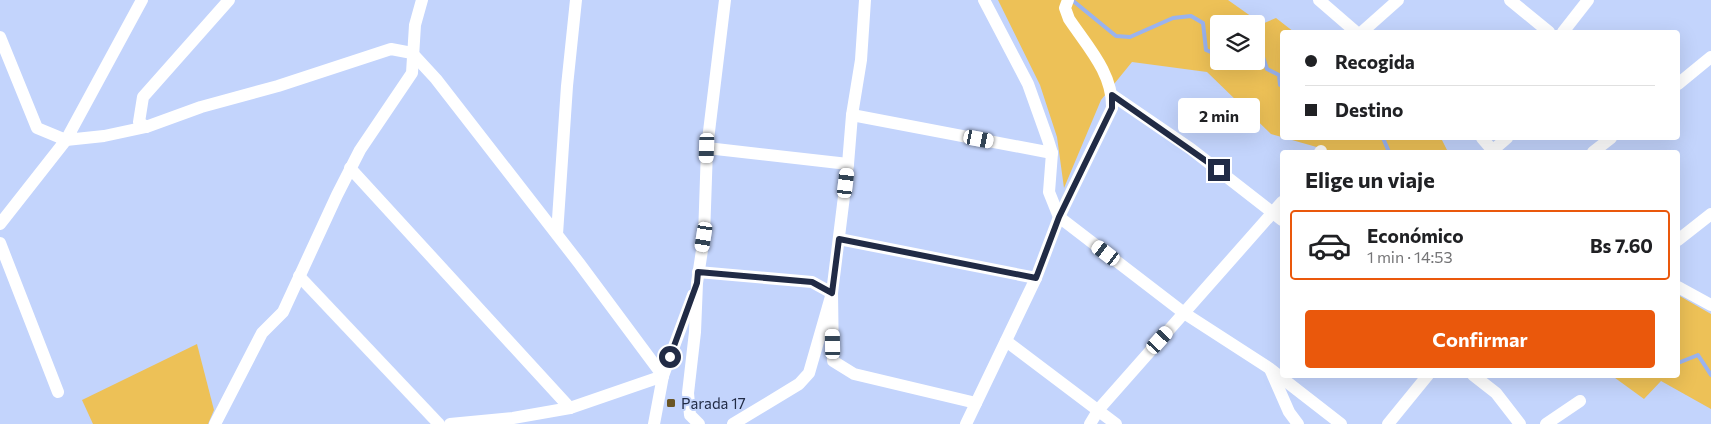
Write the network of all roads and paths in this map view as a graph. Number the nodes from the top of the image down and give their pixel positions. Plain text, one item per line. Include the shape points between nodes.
1 (142, 0) edge
2 (229, 0) edge
3 (422, 0) edge
4 (576, 0) edge
5 (725, 0) edge
6 (865, 0) edge
7 (984, 0) edge
8 (1068, 0) edge
9 (1318, 0) edge
10 (1398, 0) edge
11 (1510, 0) edge
12 (1588, 0) edge
13 (1354, 30) edge
14 (1364, 30) edge
15 (1547, 30) edge
16 (1566, 30) edge
17 (0, 37) edge
18 (412, 53) junction
19 (1711, 57) edge
20 (1680, 82) edge
21 (1112, 95) junction
22 (852, 115) junction
23 (146, 127) junction
24 (66, 140) junction
25 (1484, 140) edge
26 (1504, 140) edge
27 (1608, 140) edge
28 (707, 148) junction
29 (1491, 150) edge
30 (1495, 150) edge
31 (1596, 150) edge
32 (1052, 153) junction
33 (848, 164) junction
34 (350, 168) junction
35 (1711, 214) edge
36 (1278, 216) edge
37 (1059, 217) junction
38 (0, 224) edge
39 (557, 234) junction
40 (1680, 238) edge
41 (839, 239) junction
42 (0, 243) edge
43 (299, 276) junction
44 (698, 277) junction
45 (1036, 278) junction
46 (1680, 288) edge
47 (832, 293) junction
48 (1711, 305) edge
49 (1184, 313) junction
50 (1006, 342) junction
51 (1269, 368) junction
52 (663, 376) junction
53 (1280, 377) edge
54 (1282, 378) edge
55 (1426, 378) edge
56 (1477, 378) edge
57 (58, 392) dead end
58 (1580, 401) dead end
59 (976, 402) junction
60 (570, 408) junction
61 (1099, 409) junction
62 (215, 424) edge
63 (439, 424) edge
64 (450, 424) edge
65 (654, 424) edge
66 (698, 424) edge
67 (733, 424) edge
68 (966, 424) edge
69 (1090, 424) edge
70 (1116, 424) edge
71 (1298, 424) edge
72 (1341, 424) edge
73 (1388, 424) edge
74 (1520, 424) edge
75 (1546, 424) edge

1 - 24 street
2 - 23 street via 143,97 139,122
3 - 18 street
4 - 39 street
5 - 28 street
6 - 22 street
7 - 32 street via 1028,84
8 - 21 street via 1065,8 1069,19 1102,68
9 - 13 street
10 - 14 street
11 - 15 street
12 - 16 street
17 - 24 street via 37,128
18 - 23 street via 392,49 373,53
18 - 34 street via 412,73
18 - 39 street
19 - 20 street
21 - 36 street via 1191,149
21 - 37 street via 1112,108
22 - 32 street
22 - 33 street
23 - 24 street
24 - 38 street
25 - 29 street
26 - 30 street
27 - 31 street
28 - 33 street
28 - 44 street via 704,237
32 - 37 street via 1049,192
33 - 41 street
34 - 43 street
34 - 60 street
35 - 40 street
36 - 49 street
37 - 45 street
37 - 49 street
39 - 52 street
41 - 45 street
41 - 47 street
42 - 57 street
43 - 62 street via 283,312 262,333
43 - 63 street
44 - 47 street via 812,282
44 - 52 street
44 - 66 street via 688,393 690,415
45 - 50 street
46 - 48 street
47 - 59 street via 833,361 854,374
47 - 67 street via 809,373 799,384
49 - 51 street
49 - 61 street
50 - 59 street
50 - 61 street
51 - 53 street
51 - 71 street
52 - 60 street
52 - 65 street
54 - 72 street
55 - 73 street
56 - 74 street via 1496,394
58 - 75 street
59 - 68 street
60 - 64 street
61 - 69 street
61 - 70 street

